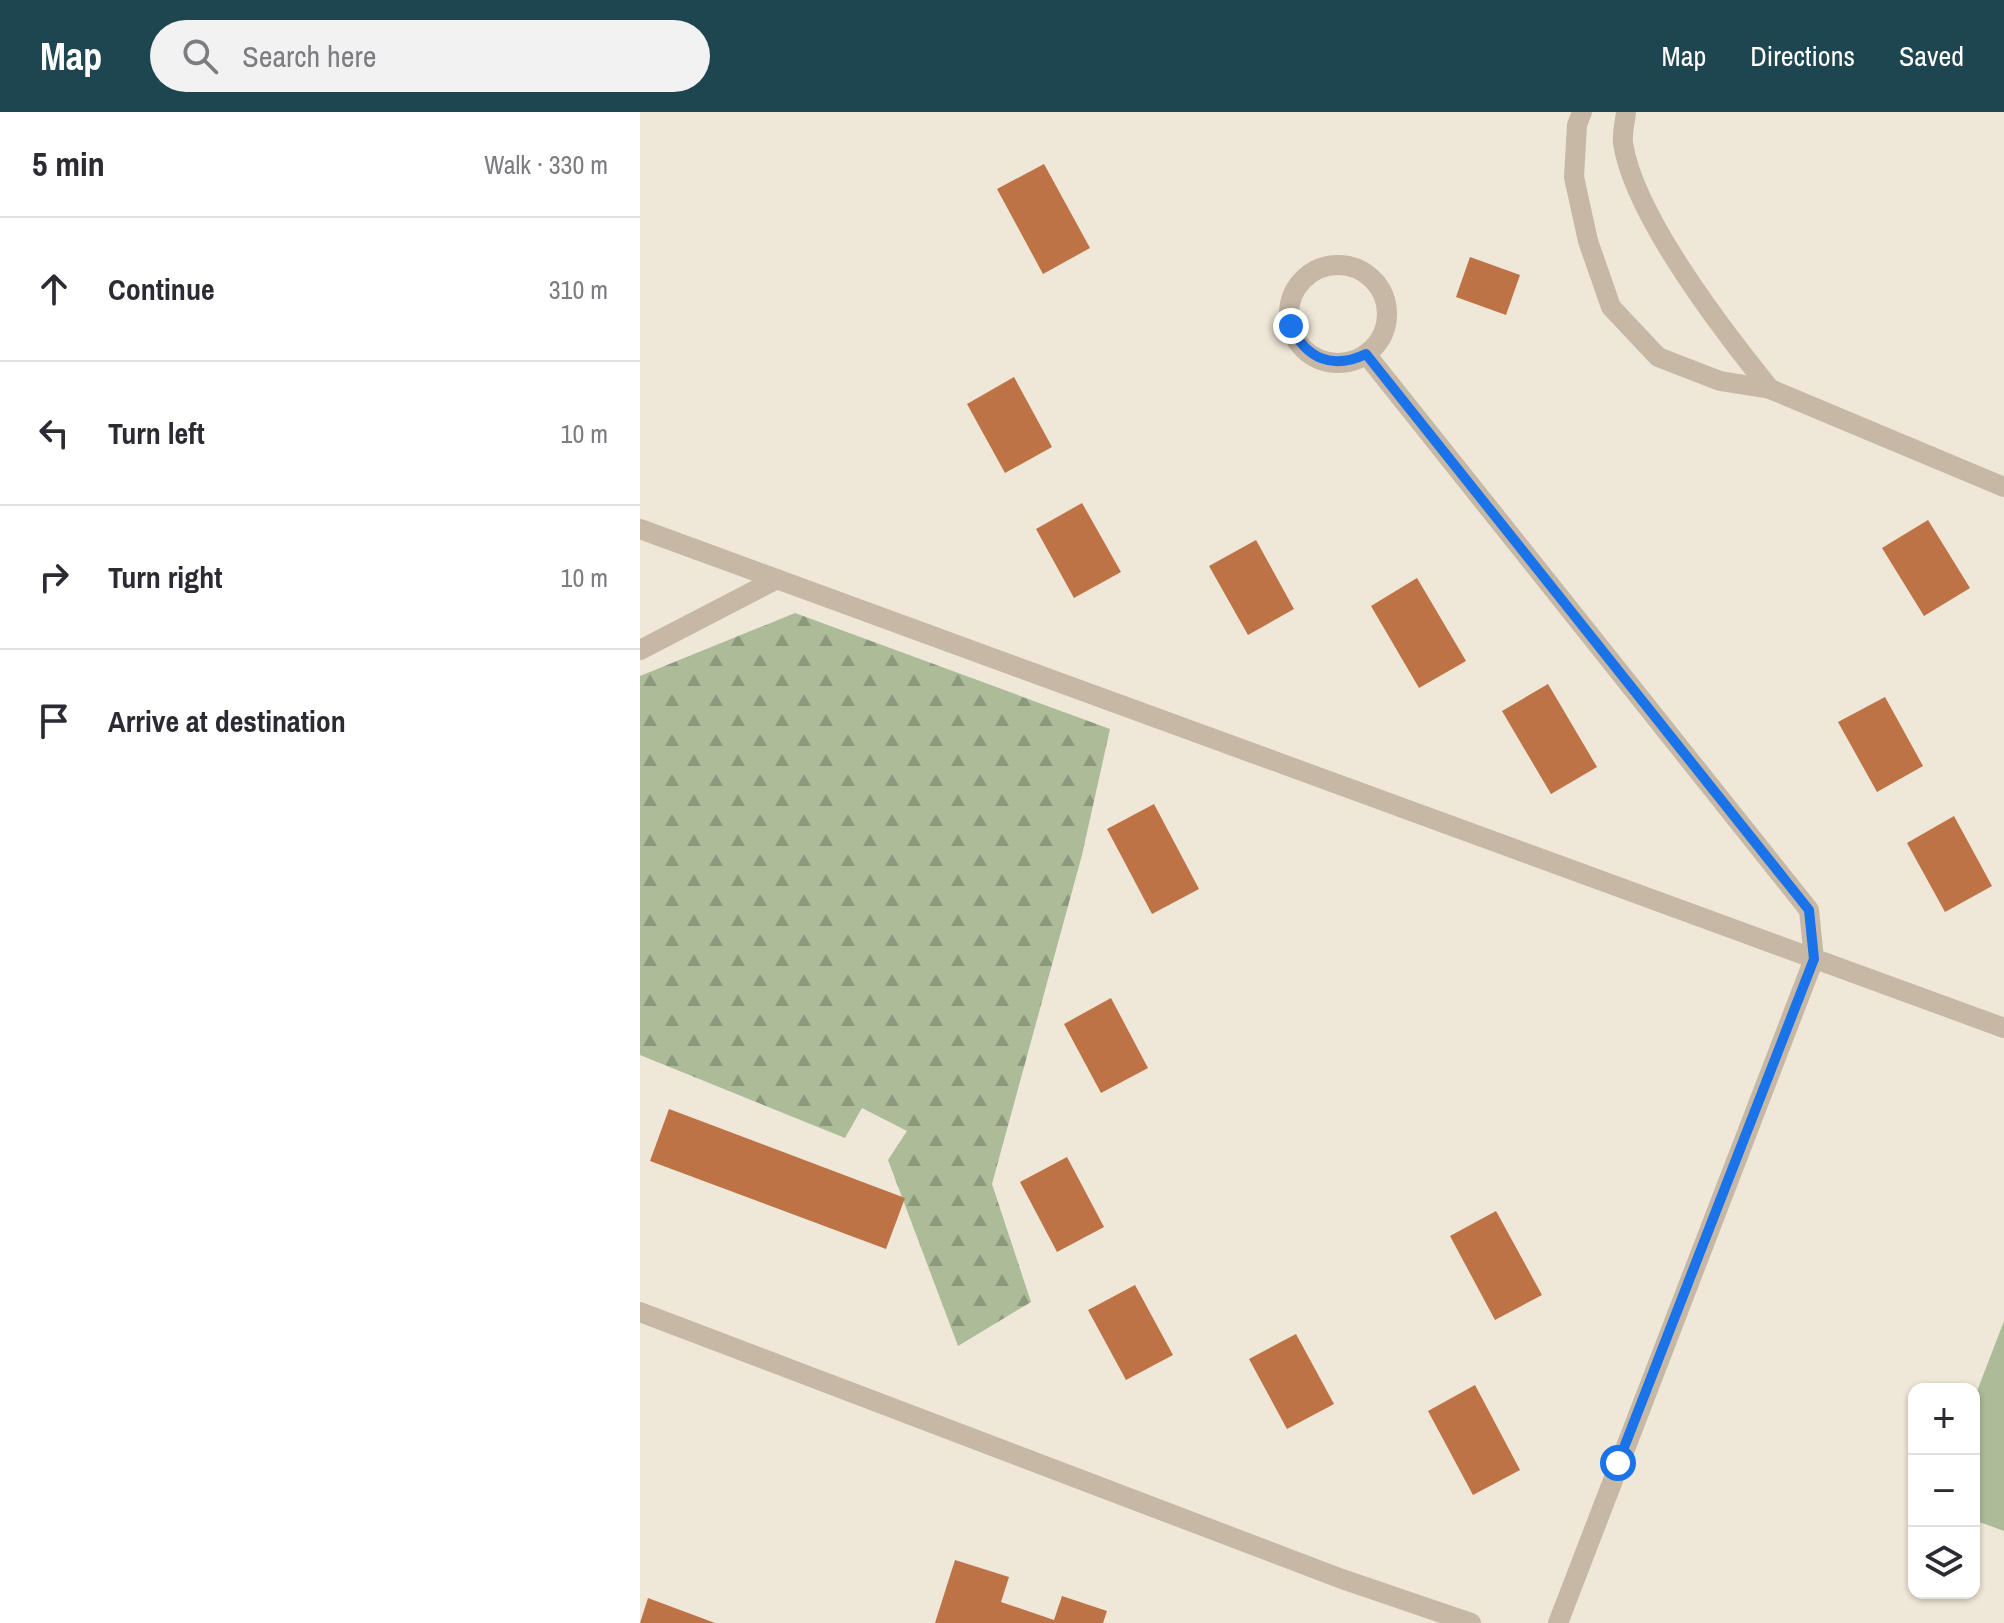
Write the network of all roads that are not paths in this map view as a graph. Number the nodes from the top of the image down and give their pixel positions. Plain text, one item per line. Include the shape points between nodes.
1 (1582, 112) edge
2 (1626, 112) edge
3 (1366, 354) junction
4 (1770, 389) junction
5 (2004, 487) edge
6 (640, 529) edge
7 (777, 579) junction
8 (640, 650) edge
9 (1814, 959) junction
10 (2004, 1028) edge
11 (640, 1312) edge
12 (1471, 1623) edge
13 (1558, 1623) edge

1 - 4 street via 1574,177 1588,241 1611,307 1658,357 1720,381
2 - 4 street via 1623,142 1663,236 1717,324
3 - 3 street via 1385,330 1388,314 1378,284 1350,265 1317,269 1293,293 1291,326 1298,341 1322,360 1337,363
3 - 9 street via 1809,910
4 - 5 street
6 - 7 street
7 - 8 street
7 - 9 street
9 - 10 street
9 - 13 street
11 - 12 street

